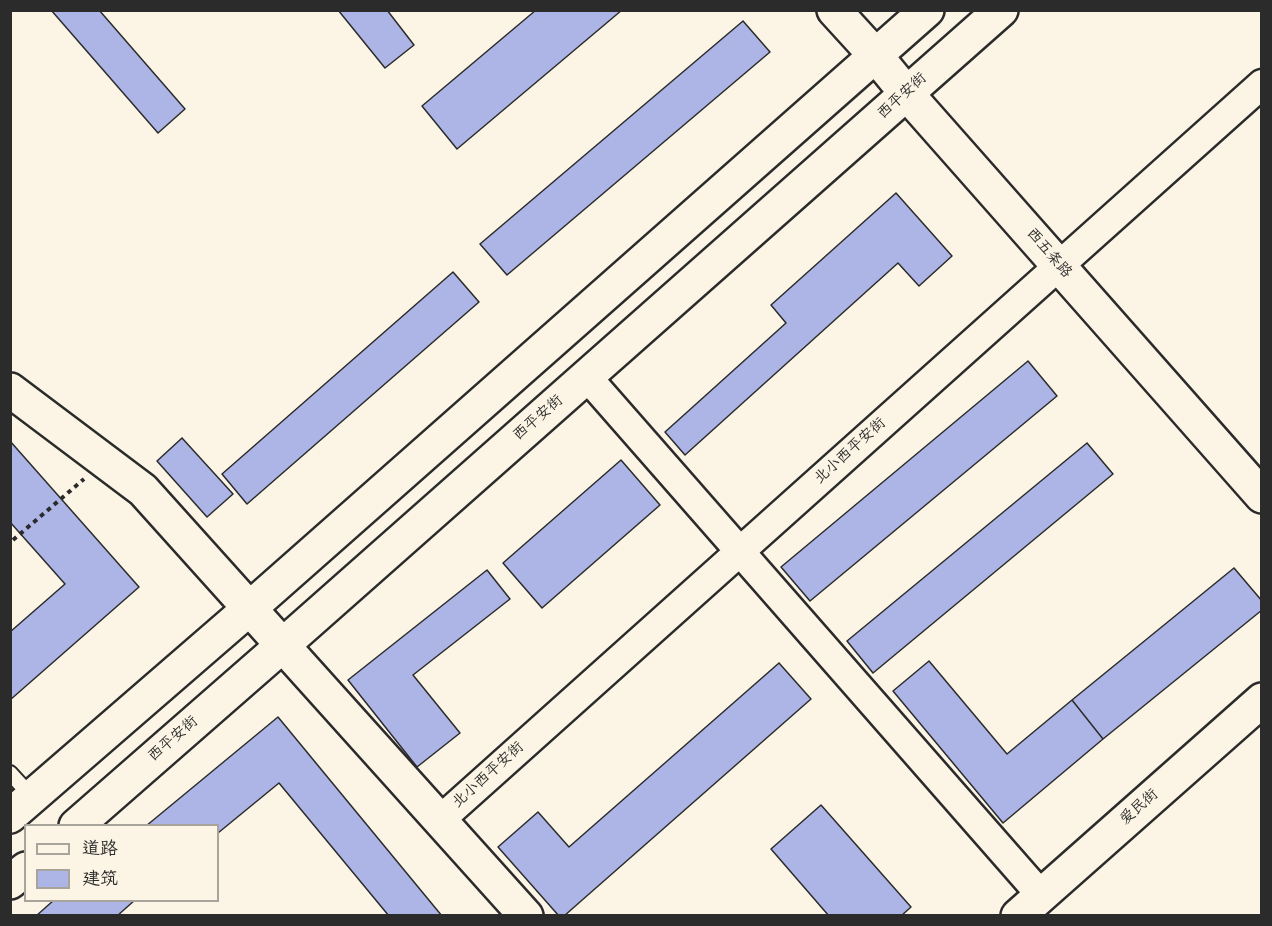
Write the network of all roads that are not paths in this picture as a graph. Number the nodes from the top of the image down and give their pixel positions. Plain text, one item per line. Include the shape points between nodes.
1 (834, 10) edge
2 (927, 10) edge
3 (1001, 10) edge
4 (876, 56) junction
5 (1262, 84) edge
6 (907, 94) junction
7 (1058, 266) junction
8 (587, 377) junction
9 (10, 390) edge
10 (1262, 496) edge
11 (740, 551) junction
12 (250, 608) junction
13 (283, 645) junction
14 (1262, 700) edge
15 (10, 773) edge
16 (21, 807) edge
17 (440, 820) junction
18 (77, 824) edge
19 (24, 871) edge
20 (10, 882) edge
21 (1030, 905) edge
22 (526, 915) edge

1 - 4 main road, 西五条路
2 - 4 main road
3 - 6 main road, 西平安街
4 - 6 main road, 西五条路
4 - 12 main road
5 - 7 street, 北小西平安街
6 - 7 main road, 西五条路
6 - 8 main road, 西平安街
7 - 10 main road, 西五条路
7 - 11 street, 北小西平安街
8 - 11 street
8 - 13 main road, 西平安街
9 - 12 main road via 143,490
11 - 17 street, 北小西平安街
11 - 21 street
12 - 13 main road
12 - 16 main road
13 - 17 main road
13 - 18 main road, 西平安街
14 - 21 main road, 爱民街
15 - 16 lane
17 - 22 main road
19 - 20 main road

